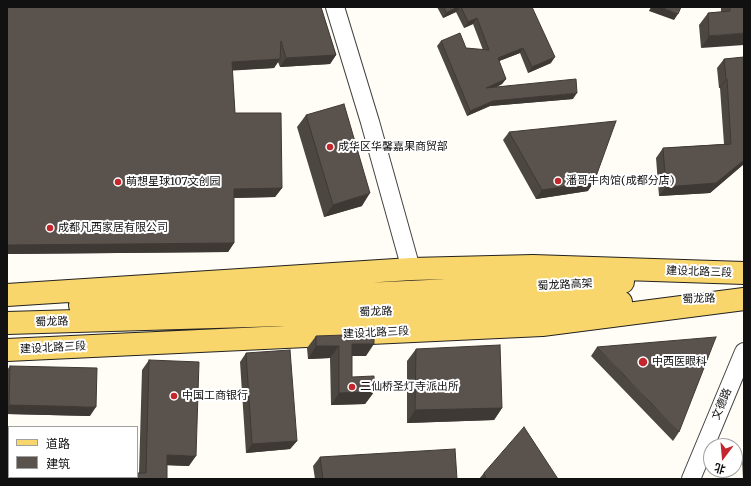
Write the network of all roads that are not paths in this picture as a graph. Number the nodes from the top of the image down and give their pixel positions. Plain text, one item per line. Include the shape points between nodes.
1 (335, 7) edge
2 (411, 269) junction
3 (744, 275) edge
4 (7, 295) edge
5 (744, 298) edge
6 (387, 303) junction
7 (7, 308) edge
8 (7, 323) edge
9 (7, 350) edge
10 (744, 352) edge
11 (691, 479) edge

1 - 2 street
2 - 3 main road, 建设北路三段 via 533,266
2 - 4 main road, 建设北路三段
3 - 6 main road, 蜀龙路高架
5 - 6 main road, 蜀龙路
5 - 9 main road, 建设北路三段 via 542,326
6 - 7 main road, 蜀龙路
6 - 8 main road, 蜀龙路
10 - 11 street, 文德路

